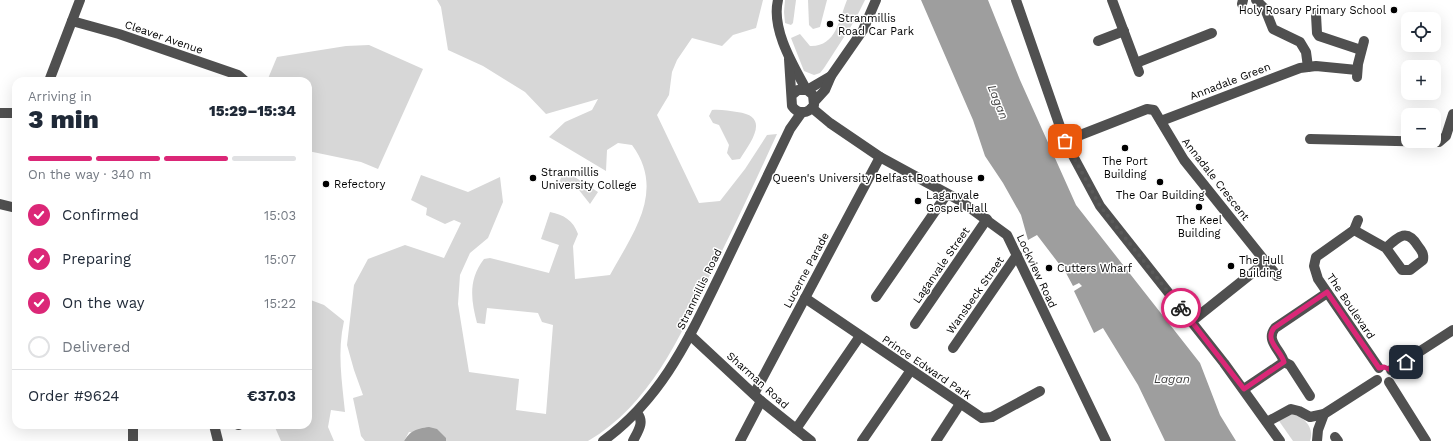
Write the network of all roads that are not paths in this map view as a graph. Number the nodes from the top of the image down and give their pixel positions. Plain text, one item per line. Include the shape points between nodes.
1 (80, 0) edge
2 (778, 0) edge
3 (876, 0) edge
4 (1016, 0) edge
5 (1112, 0) edge
6 (1256, 0) edge
7 (1316, 15) dead end
8 (72, 21) junction
9 (1124, 31) junction
10 (1212, 33) dead end
11 (1098, 41) dead end
12 (789, 59) junction
13 (1308, 66) junction
14 (831, 76) junction
15 (51, 77) edge
16 (240, 77) edge
17 (807, 90) junction
18 (792, 95) junction
19 (806, 108) junction
20 (0, 113) edge
21 (12, 113) edge
22 (1453, 114) edge
23 (1161, 121) junction
24 (1310, 139) dead end
25 (1065, 141) junction
26 (880, 157) junction
27 (947, 194) junction
28 (0, 204) edge
29 (12, 207) edge
30 (987, 219) junction
31 (1386, 248) dead end
32 (1018, 255) junction
33 (1266, 262) junction
34 (1277, 276) dead end
35 (1327, 292) junction
36 (876, 297) dead end
37 (805, 298) junction
38 (1192, 321) junction
39 (915, 324) dead end
40 (1453, 330) edge
41 (690, 335) junction
42 (860, 336) junction
43 (952, 348) dead end
44 (1284, 362) junction
45 (1379, 368) junction
46 (911, 370) junction
47 (1391, 370) junction
48 (1377, 380) junction
49 (1389, 382) junction
50 (1244, 389) junction
51 (1040, 391) dead end
52 (1310, 396) dead end
53 (757, 398) junction
54 (960, 404) junction
55 (637, 413) junction
56 (1324, 414) junction
57 (1267, 422) junction
58 (133, 429) edge
59 (215, 429) edge
60 (796, 429) junction
61 (132, 441) edge
62 (218, 441) edge
63 (603, 441) edge
64 (633, 441) edge
65 (740, 441) edge
66 (811, 441) edge
67 (862, 441) edge
68 (936, 441) edge
69 (1106, 441) edge
70 (1280, 441) edge
71 (1317, 441) edge
72 (1426, 441) edge

1 - 8 street
2 - 12 street via 777,20
3 - 14 street, Stranmillis Road via 863,30
4 - 25 street
5 - 9 street
6 - 13 street via 1265,9 1273,29 1300,42 1306,52
7 - 13 street, Annadale Green via 1319,36 1363,46 1357,74 1324,66
8 - 15 street
8 - 16 street, Cleaver Avenue via 118,34
9 - 10 street via 1137,67
9 - 11 street
12 - 17 street
12 - 18 street
13 - 23 street, Annadale Green
14 - 17 street
14 - 19 street, Stranmillis Road via 825,90
17 - 18 street via 798,90
17 - 19 street via 813,95
18 - 19 street via 791,103
19 - 26 street, Lockview Road
19 - 41 street, Stranmillis Road via 790,129
20 - 21 street
22 - 24 street via 1446,136 1439,142
23 - 25 street, Annadale Crescent via 1151,109
23 - 33 street, Annadale Crescent via 1184,160
25 - 38 street via 1100,206
26 - 27 street, Lockview Road
26 - 37 street, Lucerne Parade
27 - 30 street, Lockview Road
27 - 36 street
28 - 29 street
30 - 32 street, Lockview Road via 1007,235
30 - 39 street, Laganvale Street
31 - 35 street, The Boulevard via 1356,225 1318,254 1313,262 1314,270
32 - 43 street, Wansbeck Street
32 - 69 street, Lockview Road
33 - 34 street, Annadale Crescent
33 - 38 street
35 - 44 street via 1272,331 1272,342
35 - 45 street, The Boulevard
37 - 42 street, Prince Edward Park
37 - 53 street, Lucerne Parade
38 - 50 street
40 - 47 street
41 - 53 street, Sharman Road
41 - 55 street, Stranmillis Road via 661,383
42 - 46 street, Prince Edward Park
42 - 60 street
44 - 50 street
44 - 52 street via 1290,365
45 - 47 street
45 - 48 street via 1375,375
46 - 54 street, Prince Edward Park
46 - 67 street
47 - 49 street via 1392,378
48 - 49 street via 1381,384
48 - 56 street
49 - 72 street
50 - 57 street
51 - 54 street, Prince Edward Park via 987,419
53 - 60 street, Sharman Road
53 - 65 street, Lucerne Parade
54 - 68 street
55 - 63 street, Stranmillis Road
55 - 64 street via 642,423
56 - 57 street via 1310,417 1299,410 1291,409
56 - 71 street
57 - 70 street
58 - 61 street
59 - 62 street
60 - 66 street, Sharman Road

